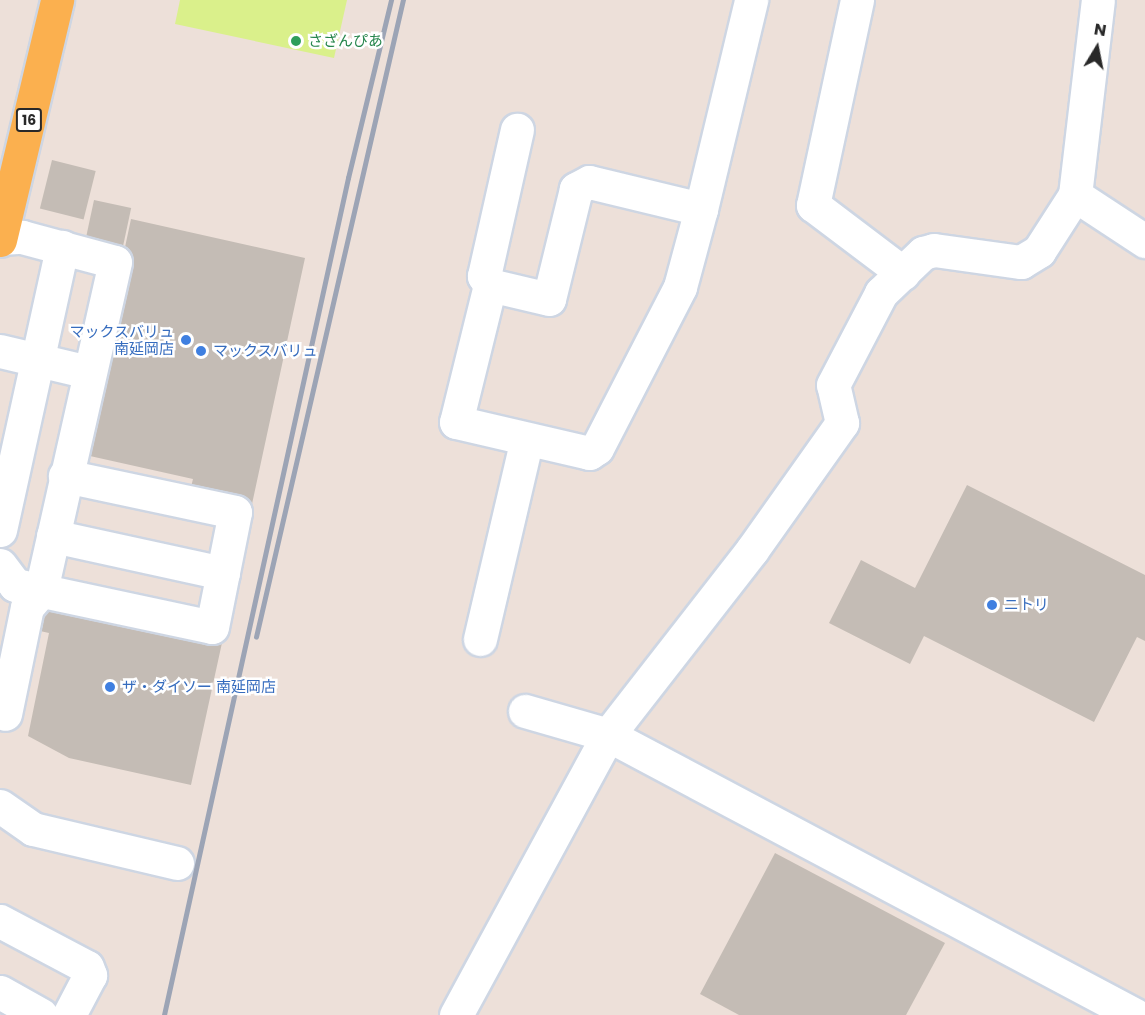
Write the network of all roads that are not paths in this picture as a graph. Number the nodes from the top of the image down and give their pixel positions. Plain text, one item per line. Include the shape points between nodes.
1 (57, 0) edge
2 (750, 0) edge
3 (857, 0) edge
4 (1098, 0) edge
5 (518, 130) dead end
6 (1076, 195) junction
7 (701, 209) junction
8 (0, 239) edge
9 (1145, 241) edge
10 (62, 247) junction
11 (903, 273) junction
12 (490, 285) junction
13 (0, 351) edge
14 (38, 360) junction
15 (89, 372) junction
16 (527, 439) junction
17 (65, 476) junction
18 (0, 530) edge
19 (53, 536) junction
20 (0, 565) edge
21 (223, 573) junction
22 (41, 591) junction
23 (480, 639) dead end
24 (7, 659) edge
25 (525, 711) dead end
26 (5, 714) dead end
27 (608, 735) junction
28 (0, 806) edge
29 (177, 863) dead end
30 (0, 921) edge
31 (0, 992) edge
32 (41, 1015) edge
33 (69, 1015) edge
34 (456, 1015) edge
35 (1135, 1015) edge

1 - 8 main road, 16
2 - 7 street
3 - 11 street via 813,205
4 - 6 street
5 - 12 street via 484,276
6 - 9 street
6 - 11 street via 1039,251 1021,262 934,250
7 - 12 street via 589,182 576,189 549,299
7 - 16 street via 680,287 597,448 589,453
8 - 10 street via 22,237
10 - 14 street
10 - 15 street via 115,262
11 - 27 street via 881,293 833,385 842,423 752,550
12 - 16 street via 456,422
13 - 14 street
14 - 15 street
14 - 18 street
15 - 17 street
16 - 23 street
17 - 19 street
17 - 21 street via 235,512
19 - 21 street
19 - 22 street
20 - 22 street via 15,585
21 - 22 street via 212,627
22 - 24 street via 27,607
24 - 26 street
25 - 27 street
27 - 34 street
27 - 35 street
28 - 29 street via 33,829
30 - 33 street via 87,967 90,975
31 - 32 street

